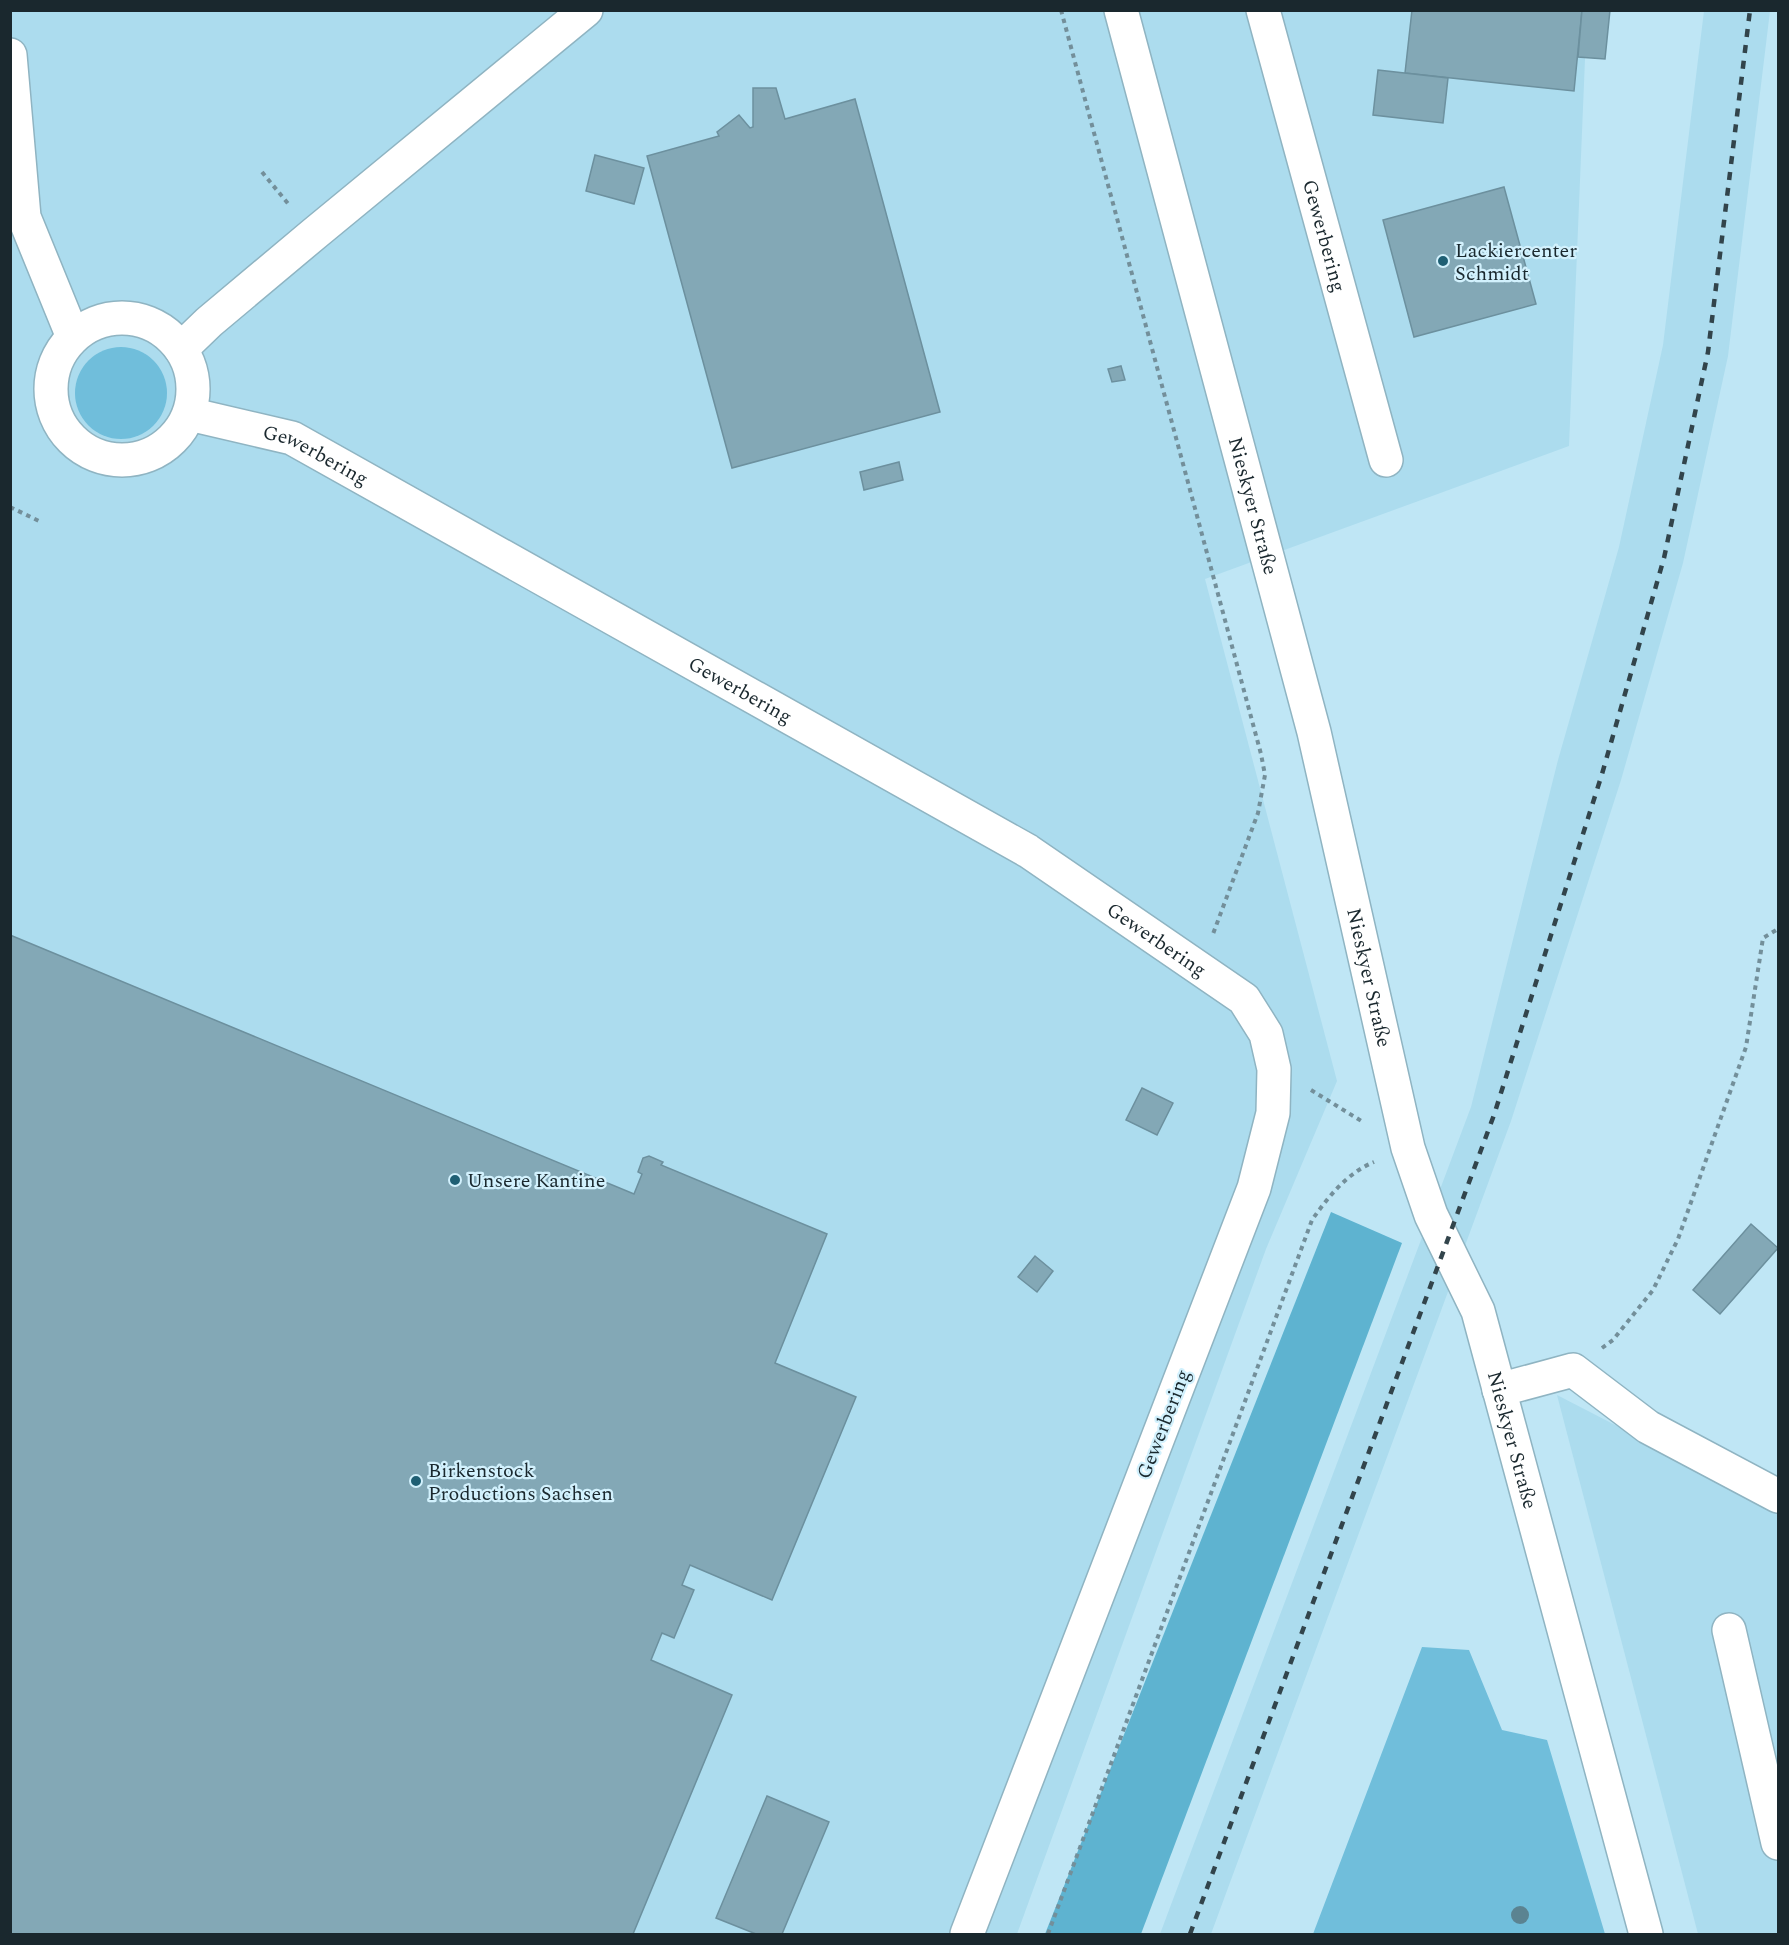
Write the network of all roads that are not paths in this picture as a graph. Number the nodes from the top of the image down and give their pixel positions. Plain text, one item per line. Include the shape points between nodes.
1 (586, 10) edge
2 (1121, 10) edge
3 (1263, 10) edge
4 (10, 55) edge
5 (73, 337) junction
6 (181, 349) junction
7 (189, 414) junction
8 (1386, 460) dead end
9 (1499, 1390) junction
10 (1779, 1496) edge
11 (1729, 1630) dead end
12 (1779, 1842) edge
13 (967, 1935) edge
14 (1646, 1935) edge

1 - 6 street
2 - 9 street, Nieskyer Straße via 1314,732 1408,1148 1431,1215 1478,1311
3 - 8 street, Gewerbering
4 - 5 street via 24,216
5 - 6 street via 93,324 117,318 141,321 164,332
5 - 7 street via 58,356 51,379 52,402 60,425 75,443 95,455 133,460 167,445
6 - 7 street via 194,392
7 - 13 street, Gewerbering via 292,438 1028,851 1244,999 1266,1034 1274,1069 1274,1113 1254,1188
9 - 10 street via 1573,1370 1648,1427
9 - 14 street, Nieskyer Straße
11 - 12 street

